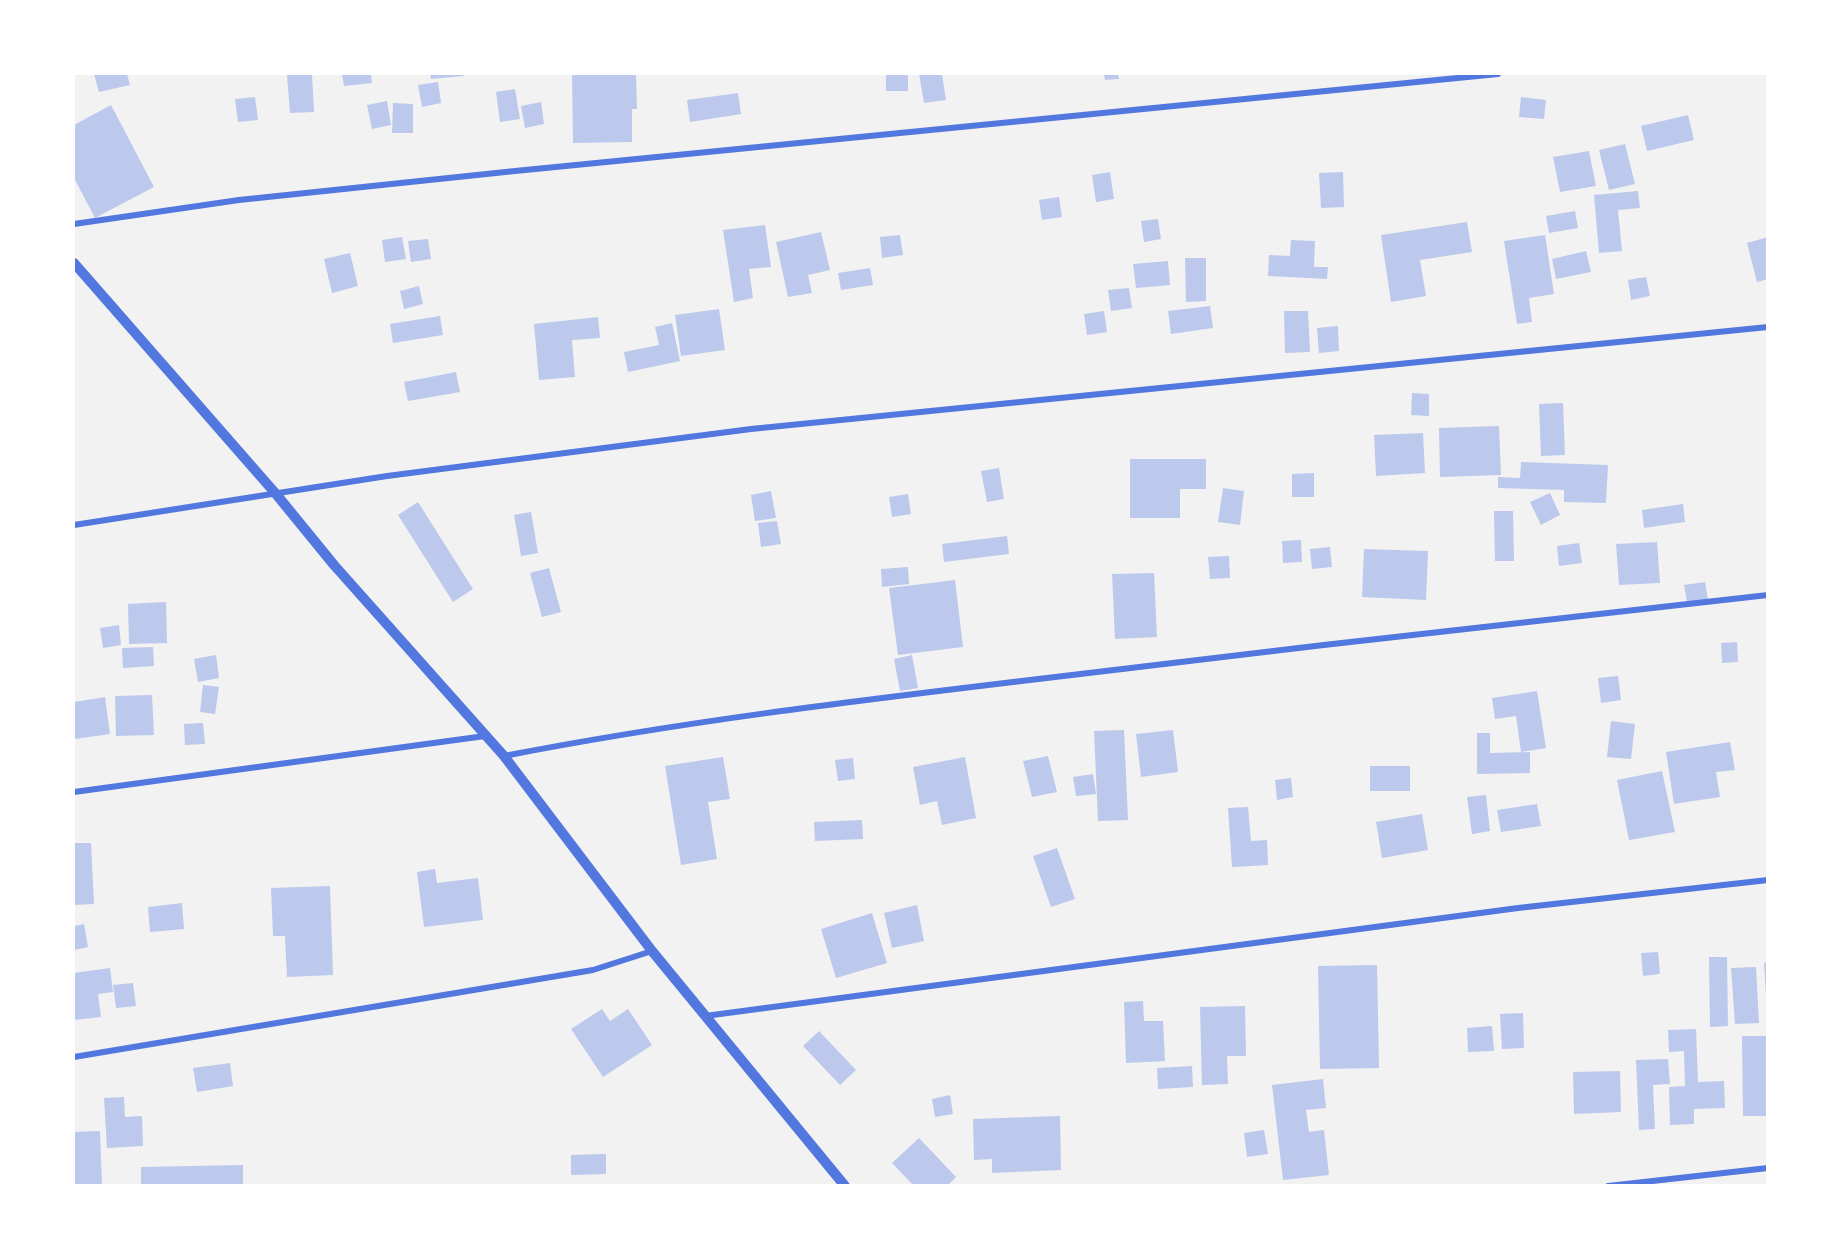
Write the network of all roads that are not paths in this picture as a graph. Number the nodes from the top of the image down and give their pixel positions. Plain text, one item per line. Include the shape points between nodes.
1 (1498, 74) edge
2 (74, 224) edge
3 (74, 263) edge
4 (1767, 327) edge
5 (276, 494) junction
6 (74, 525) edge
7 (1767, 596) edge
8 (485, 736) junction
9 (504, 756) junction
10 (74, 792) edge
11 (1767, 880) edge
12 (652, 951) junction
13 (705, 1016) junction
14 (74, 1057) edge
15 (1767, 1168) edge
16 (845, 1185) edge
17 (1608, 1185) edge

1 - 2 street via 503,172 239,200
3 - 5 street
4 - 5 street via 751,429
5 - 6 street
5 - 8 street
7 - 9 street via 1326,643 885,698 583,740
8 - 9 street
8 - 10 street
9 - 12 street
11 - 13 street via 1518,908
12 - 13 street
12 - 14 street via 593,970
13 - 16 street
15 - 17 street

